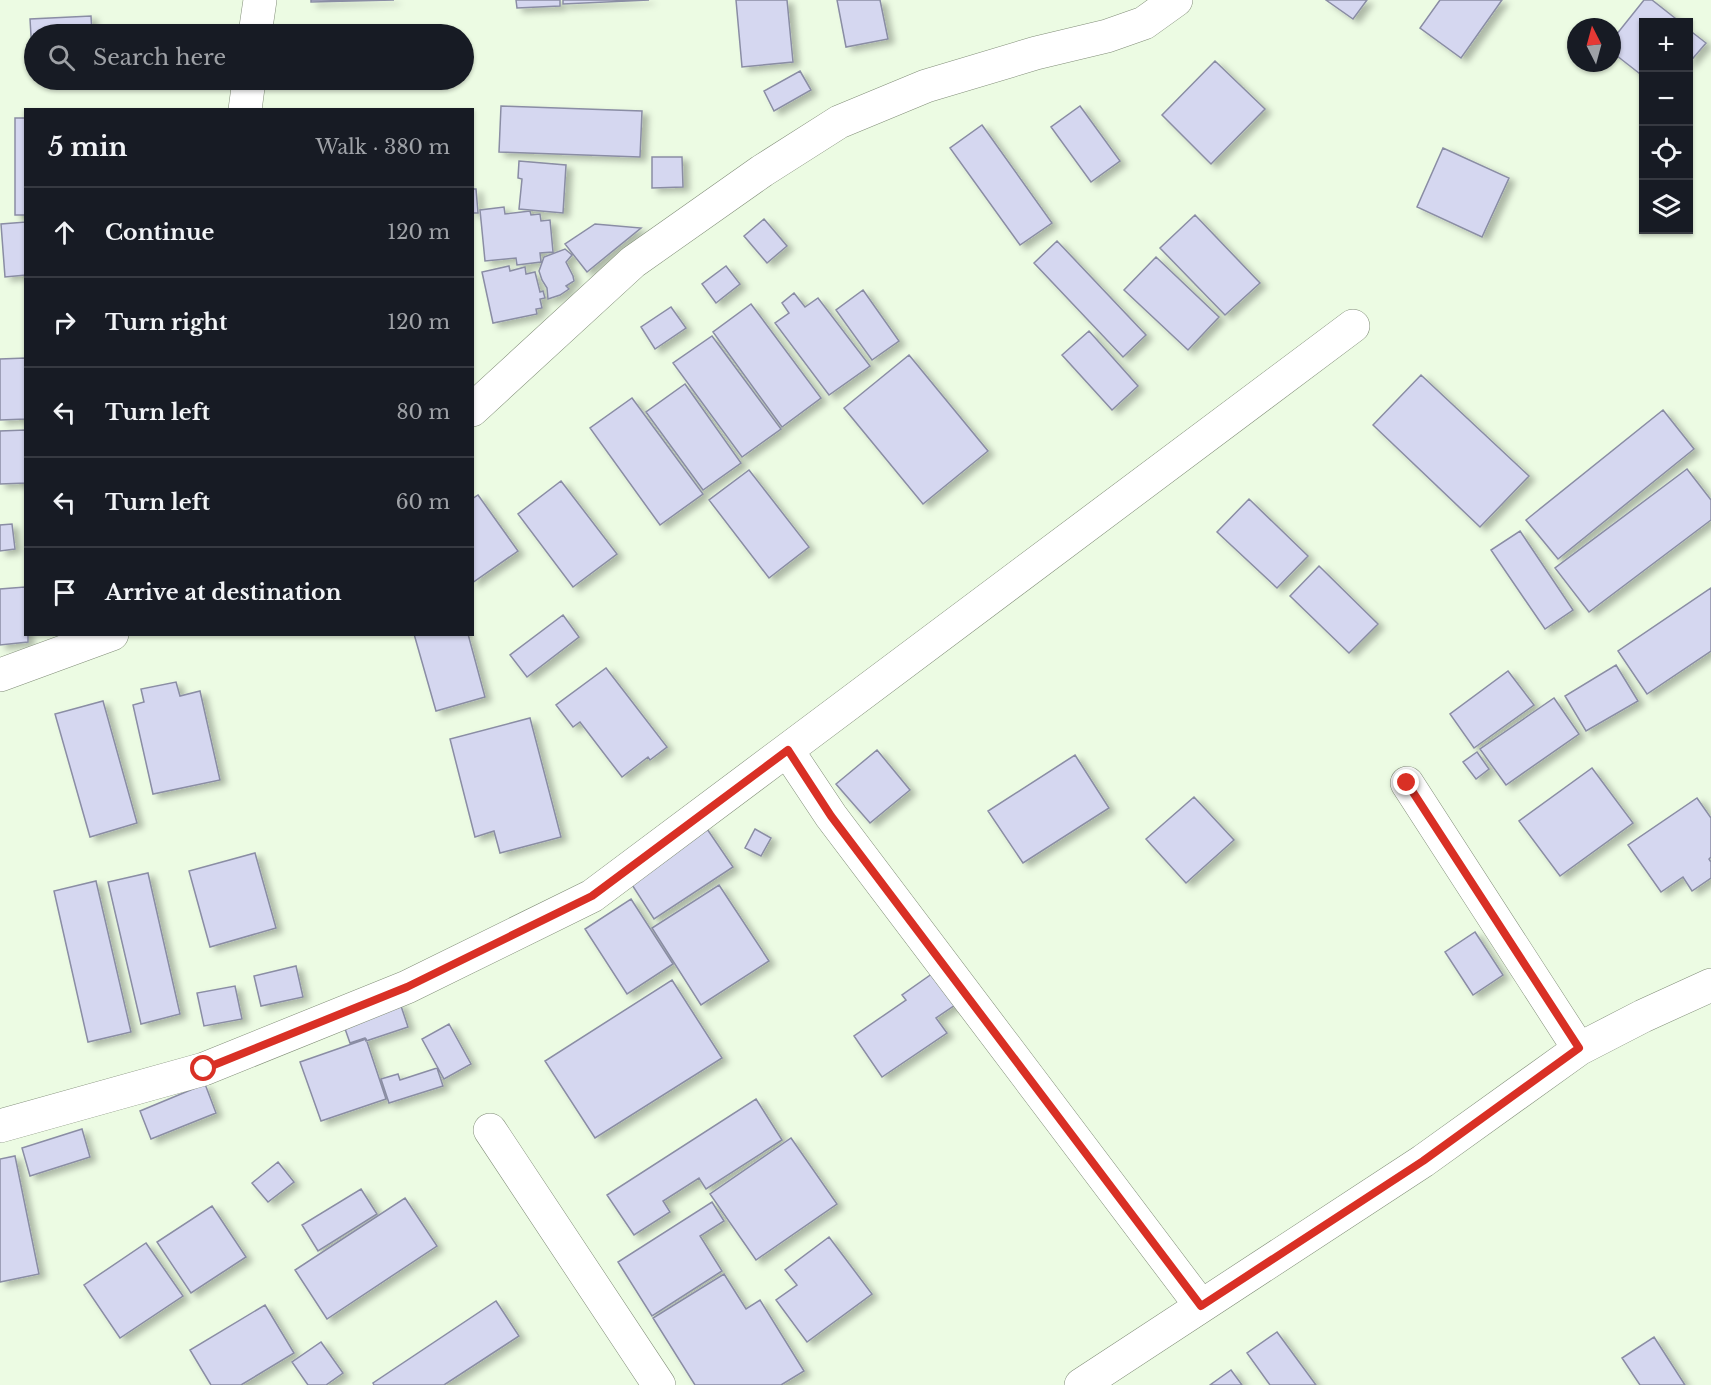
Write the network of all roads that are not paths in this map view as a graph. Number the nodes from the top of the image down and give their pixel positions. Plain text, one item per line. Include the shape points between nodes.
1 (260, 0) edge
2 (1176, 0) edge
3 (256, 24) edge
4 (248, 90) edge
5 (245, 108) edge
6 (1353, 326) dead end
7 (474, 409) edge
8 (107, 636) edge
9 (0, 675) edge
10 (788, 750) junction
11 (1407, 783) dead end
12 (1711, 985) edge
13 (1579, 1048) junction
14 (0, 1125) edge
15 (490, 1130) dead end
16 (1201, 1306) junction
17 (659, 1385) edge
18 (1081, 1385) edge

1 - 3 street
2 - 7 street via 1144,23 926,86 839,123 762,171 633,262
4 - 5 street
6 - 10 street
8 - 9 street
10 - 14 street via 592,896 407,987 204,1069
10 - 16 street via 831,816
11 - 13 street
12 - 13 street
13 - 16 street via 1423,1161
15 - 17 street
16 - 18 street

